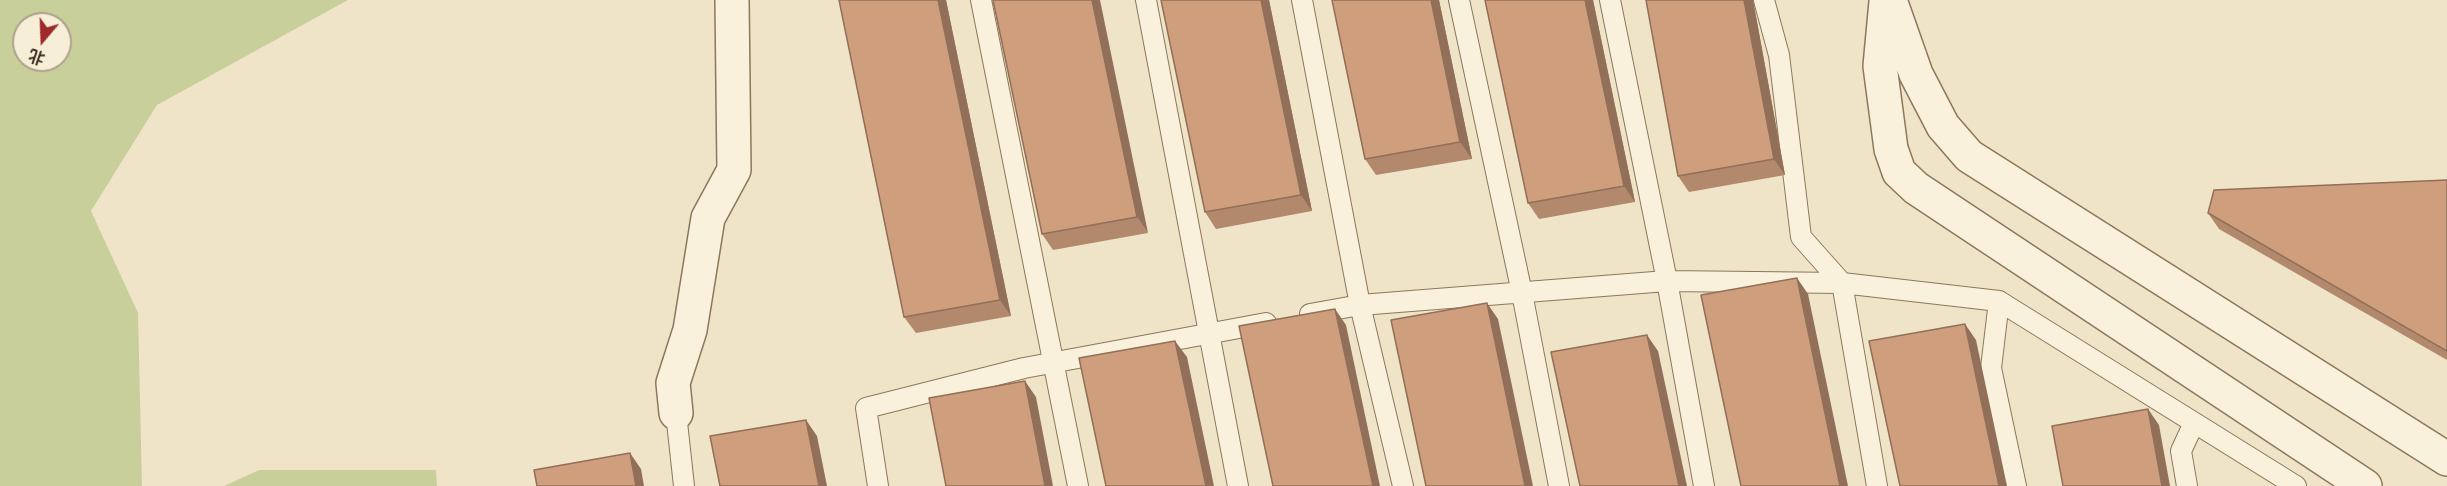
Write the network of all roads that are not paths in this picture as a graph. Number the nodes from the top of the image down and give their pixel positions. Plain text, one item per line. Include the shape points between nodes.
1 (732, 0) edge
2 (981, 0) edge
3 (1146, 0) edge
4 (1302, 0) edge
5 (1459, 0) edge
6 (1610, 0) edge
7 (1764, 0) edge
8 (1886, 0) edge
9 (1890, 0) edge
10 (1667, 282) junction
11 (1842, 283) junction
12 (1522, 293) junction
13 (1999, 301) junction
14 (1360, 305) junction
15 (1211, 333) junction
16 (1053, 363) junction
17 (676, 413) joint
18 (2194, 423) junction
19 (2447, 459) edge
20 (684, 486) edge
21 (878, 486) edge
22 (1078, 486) edge
23 (1238, 486) edge
24 (1403, 486) edge
25 (1559, 486) edge
26 (1704, 486) edge
27 (1877, 486) edge
28 (2016, 486) edge
29 (2187, 486) edge
30 (2296, 486) edge
31 (2365, 486) edge

1 - 17 street via 734,170 708,218 690,330 673,383
2 - 16 lane
3 - 15 lane
4 - 14 lane
5 - 12 lane
6 - 10 lane
7 - 11 lane via 1779,55 1801,237
8 - 31 street via 1880,66 1891,149 1899,172 1916,188
9 - 19 street via 1917,74 1943,126 1969,156
10 - 11 lane
10 - 12 lane
10 - 26 lane
11 - 13 lane
11 - 27 lane
12 - 14 lane
12 - 25 lane
13 - 18 lane
13 - 28 lane via 1991,368
14 - 15 lane
14 - 24 lane
15 - 16 lane
15 - 23 lane
16 - 21 lane via 866,408
16 - 22 lane
17 - 20 lane
18 - 29 lane via 2181,451
18 - 30 lane

